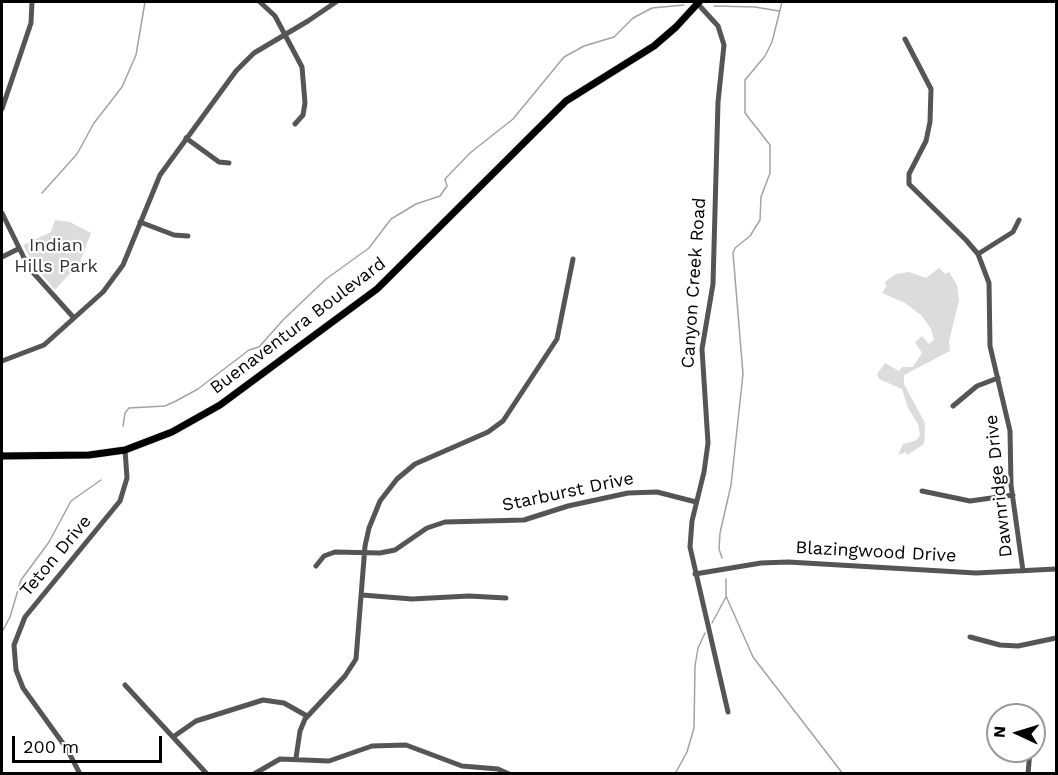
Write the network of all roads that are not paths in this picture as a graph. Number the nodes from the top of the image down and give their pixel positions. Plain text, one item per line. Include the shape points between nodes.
1 (32, 2) edge
2 (261, 2) edge
3 (336, 2) edge
4 (697, 2) edge
5 (286, 34) junction
6 (905, 39) dead end
7 (2, 110) edge
8 (295, 124) dead end
9 (186, 138) junction
10 (229, 163) dead end
11 (2, 213) edge
12 (1019, 220) dead end
13 (140, 222) junction
14 (188, 236) dead end
15 (18, 249) junction
16 (978, 254) junction
17 (2, 257) edge
18 (573, 259) dead end
19 (74, 318) junction
20 (2, 361) edge
21 (998, 378) junction
22 (953, 406) dead end
23 (125, 450) junction
24 (2, 456) edge
25 (922, 491) dead end
26 (1013, 495) junction
27 (696, 502) junction
28 (365, 552) junction
29 (316, 566) dead end
30 (1056, 568) edge
31 (1023, 571) junction
32 (694, 574) junction
33 (362, 595) junction
34 (506, 598) dead end
35 (970, 637) dead end
36 (1056, 638) edge
37 (125, 685) dead end
38 (728, 712) dead end
39 (307, 716) junction
40 (174, 737) junction
41 (296, 758) junction
42 (80, 774) edge
43 (207, 774) edge
44 (254, 774) edge
45 (509, 774) edge

1 - 7 street via 31,23
2 - 5 street
3 - 5 street
4 - 23 main road, Buenaventura Boulevard via 654,46 566,101 377,289 220,405 172,432
4 - 27 street, Canyon Creek Road via 716,22 724,45 718,102 713,284 702,349 708,443
5 - 8 street via 305,82 304,111
5 - 9 street via 245,60
6 - 16 street, Dawnridge Drive via 931,89 930,122 924,145 909,174 909,184
9 - 10 street via 219,162
9 - 13 street via 160,175
11 - 15 street
12 - 16 street via 1013,232
13 - 14 street
13 - 19 street via 117,275
15 - 17 street
15 - 19 street via 29,268
16 - 21 street, Dawnridge Drive via 989,283 990,346
18 - 28 street via 557,339 505,418 488,432 425,458 402,475 376,509
19 - 20 street via 44,345
21 - 22 street via 977,387
21 - 26 street, Dawnridge Drive via 1011,431
23 - 24 main road, Buenaventura Boulevard via 81,456
23 - 42 street, Teton Drive via 127,478 120,501 25,616 14,645 20,684 67,749
25 - 26 street via 970,501
26 - 31 street, Dawnridge Drive
27 - 28 street, Starburst Drive via 657,492 628,493 524,520 445,522 427,528 395,550
27 - 32 street, Canyon Creek Road via 690,538
28 - 29 street, Starburst Drive via 335,552 324,556
28 - 33 street
30 - 31 street, Blazingwood Drive
31 - 32 street, Blazingwood Drive via 976,573 797,561
32 - 38 street, Canyon Creek Road
33 - 34 street
33 - 39 street via 355,662
35 - 36 street via 1018,646
37 - 40 street
39 - 40 street via 284,703 263,700 196,721
39 - 41 street
40 - 43 street
41 - 44 street via 280,759
41 - 45 street via 329,762 372,746 406,745 462,766 498,769

